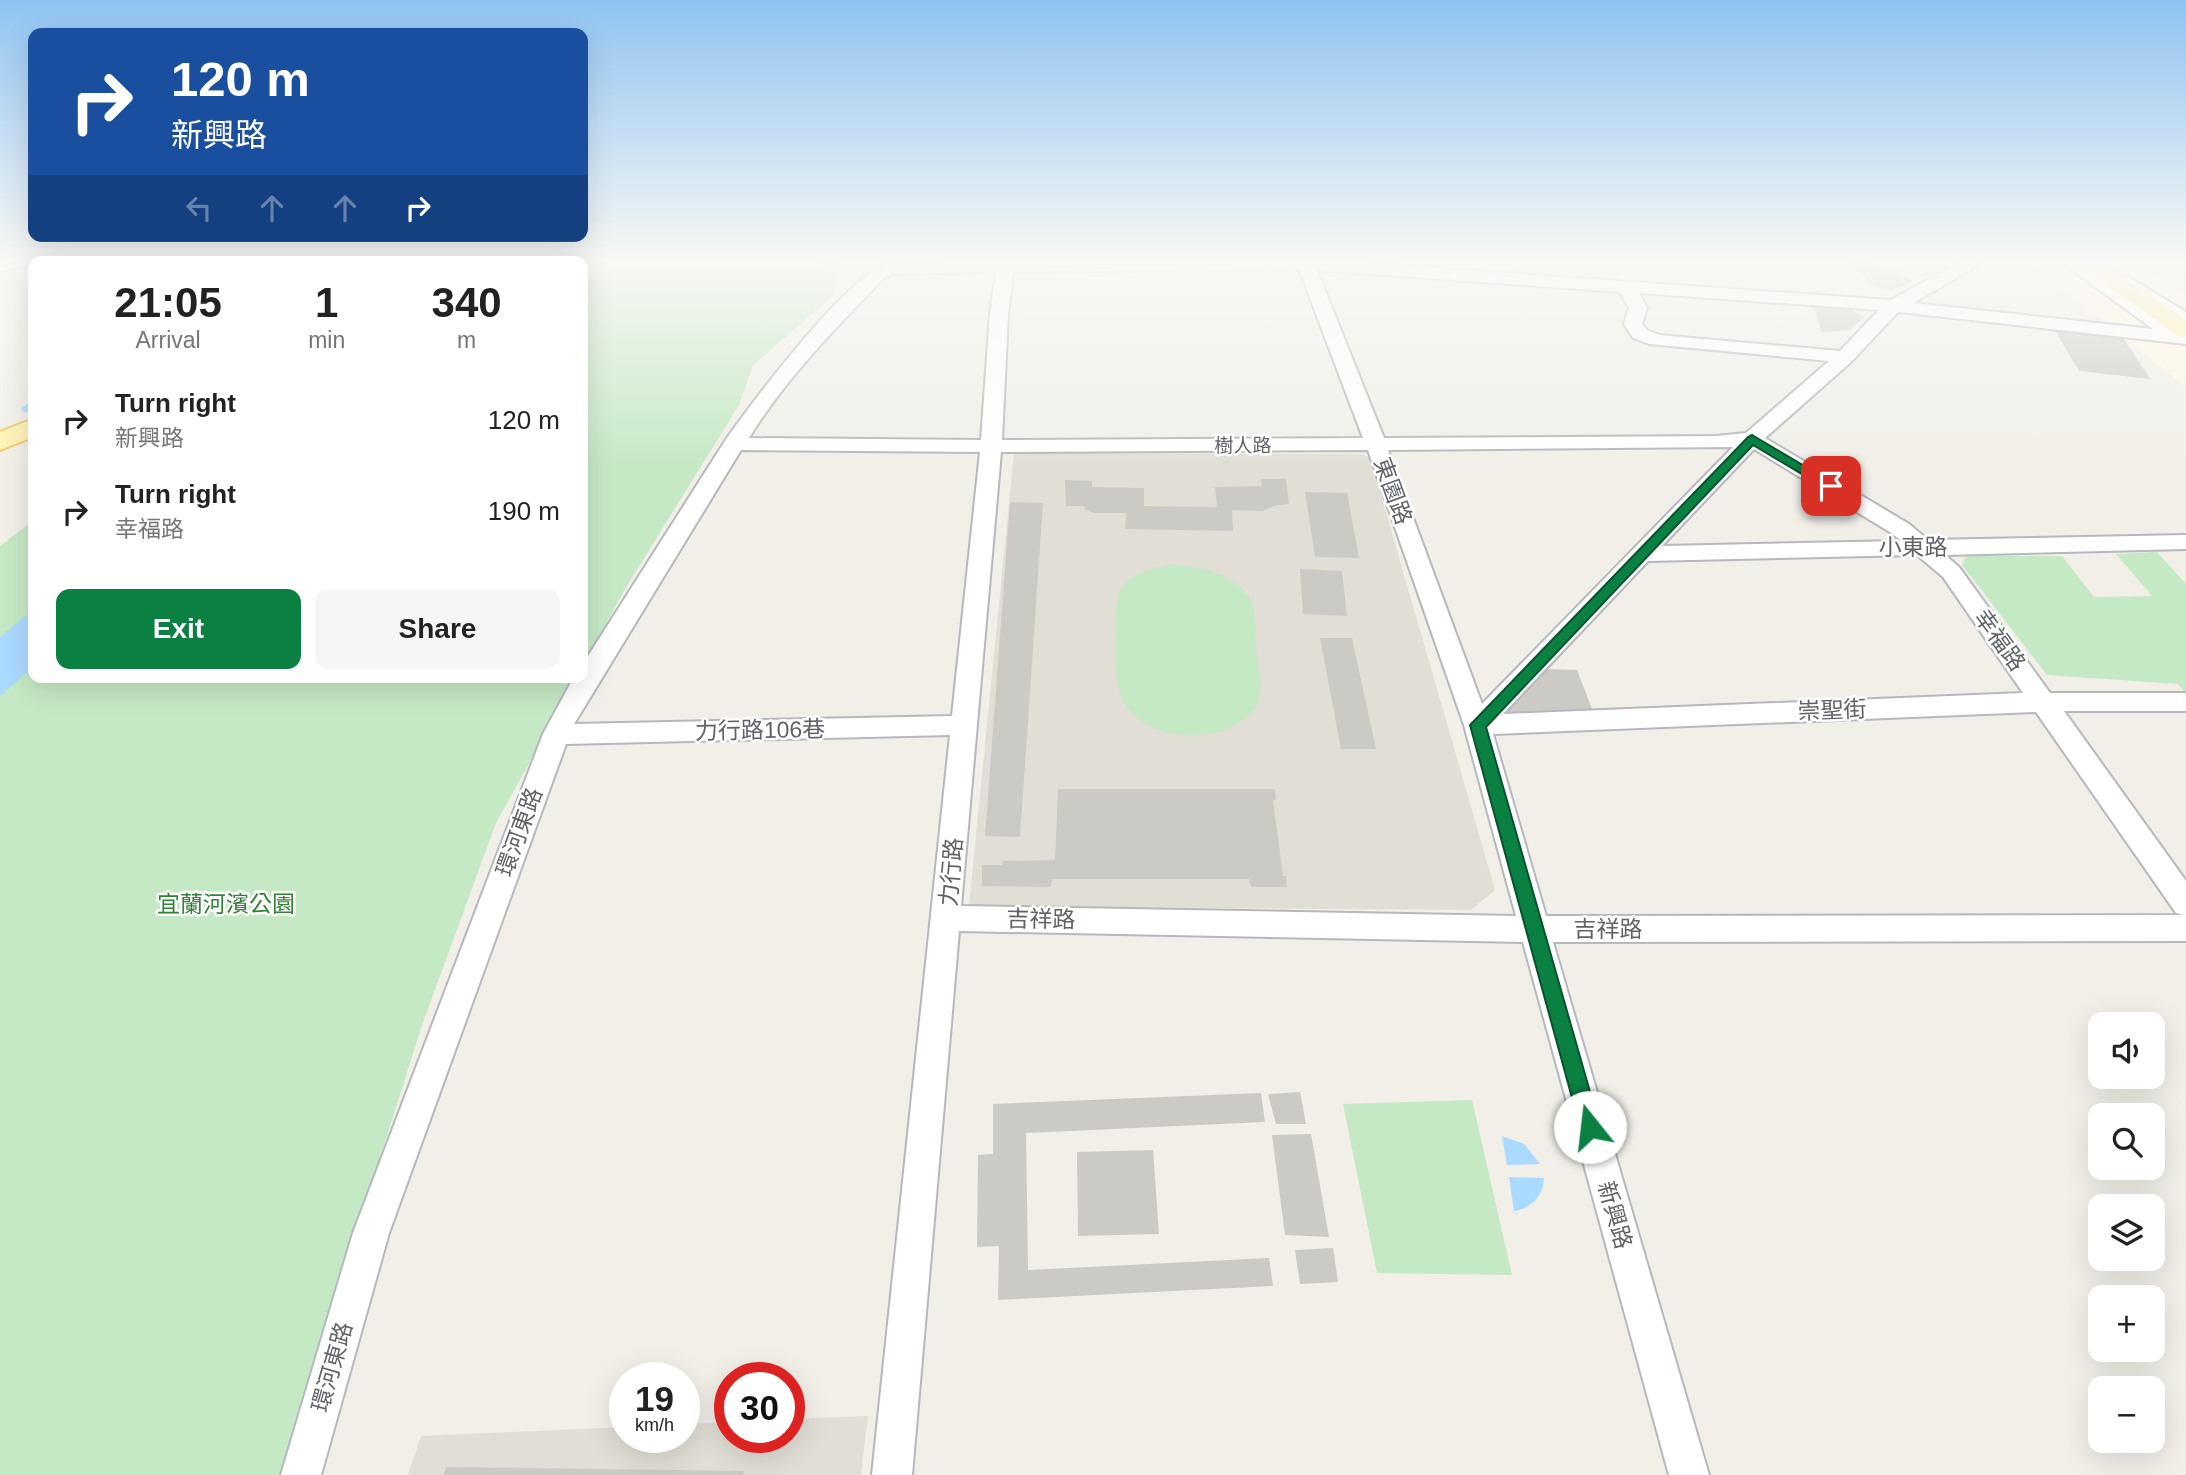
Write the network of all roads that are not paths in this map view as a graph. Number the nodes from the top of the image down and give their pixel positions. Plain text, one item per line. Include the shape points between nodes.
1 (825, 329) edge
2 (998, 329) edge
3 (1331, 329) edge
4 (1636, 329) edge
5 (1872, 329) edge
6 (2101, 329) edge
7 (2184, 338) edge
8 (1844, 357) junction
9 (28, 428) edge
10 (1752, 439) junction
11 (0, 442) edge
12 (733, 444) junction
13 (1377, 444) junction
14 (992, 446) junction
15 (2186, 542) edge
16 (1923, 547) junction
17 (1640, 554) junction
18 (588, 676) edge
19 (583, 683) edge
20 (2045, 702) junction
21 (2186, 702) edge
22 (964, 725) junction
23 (1478, 725) junction
24 (556, 734) junction
25 (2186, 904) edge
26 (947, 918) junction
27 (2186, 928) edge
28 (1535, 929) junction
29 (301, 1475) edge
30 (892, 1475) edge
31 (1689, 1475) edge

1 - 12 street, 環河東路
2 - 14 street, 力行路
3 - 13 street, 東園路
4 - 8 street via 1656,340
5 - 8 street
6 - 7 street
8 - 10 street
9 - 11 main road
10 - 13 street, 樹人路
10 - 16 street, 幸福路
10 - 17 street
12 - 14 street, 樹人路
12 - 18 street, 環河東路
13 - 14 street, 樹人路
13 - 23 street, 東園路
14 - 22 street, 力行路
15 - 16 street, 小東路
16 - 17 street, 小東路
16 - 20 street, 幸福路 via 1951,572
17 - 23 street
19 - 24 street, 環河東路
20 - 21 street, 崇聖街
20 - 23 street, 崇聖街
20 - 25 street, 幸福路
22 - 24 street, 力行路106巷
22 - 26 street, 力行路
23 - 28 street, 新興路
24 - 29 street, 環河東路 via 371,1233
26 - 28 street, 吉祥路
26 - 30 street, 力行路
27 - 28 street, 吉祥路
28 - 31 street, 新興路

